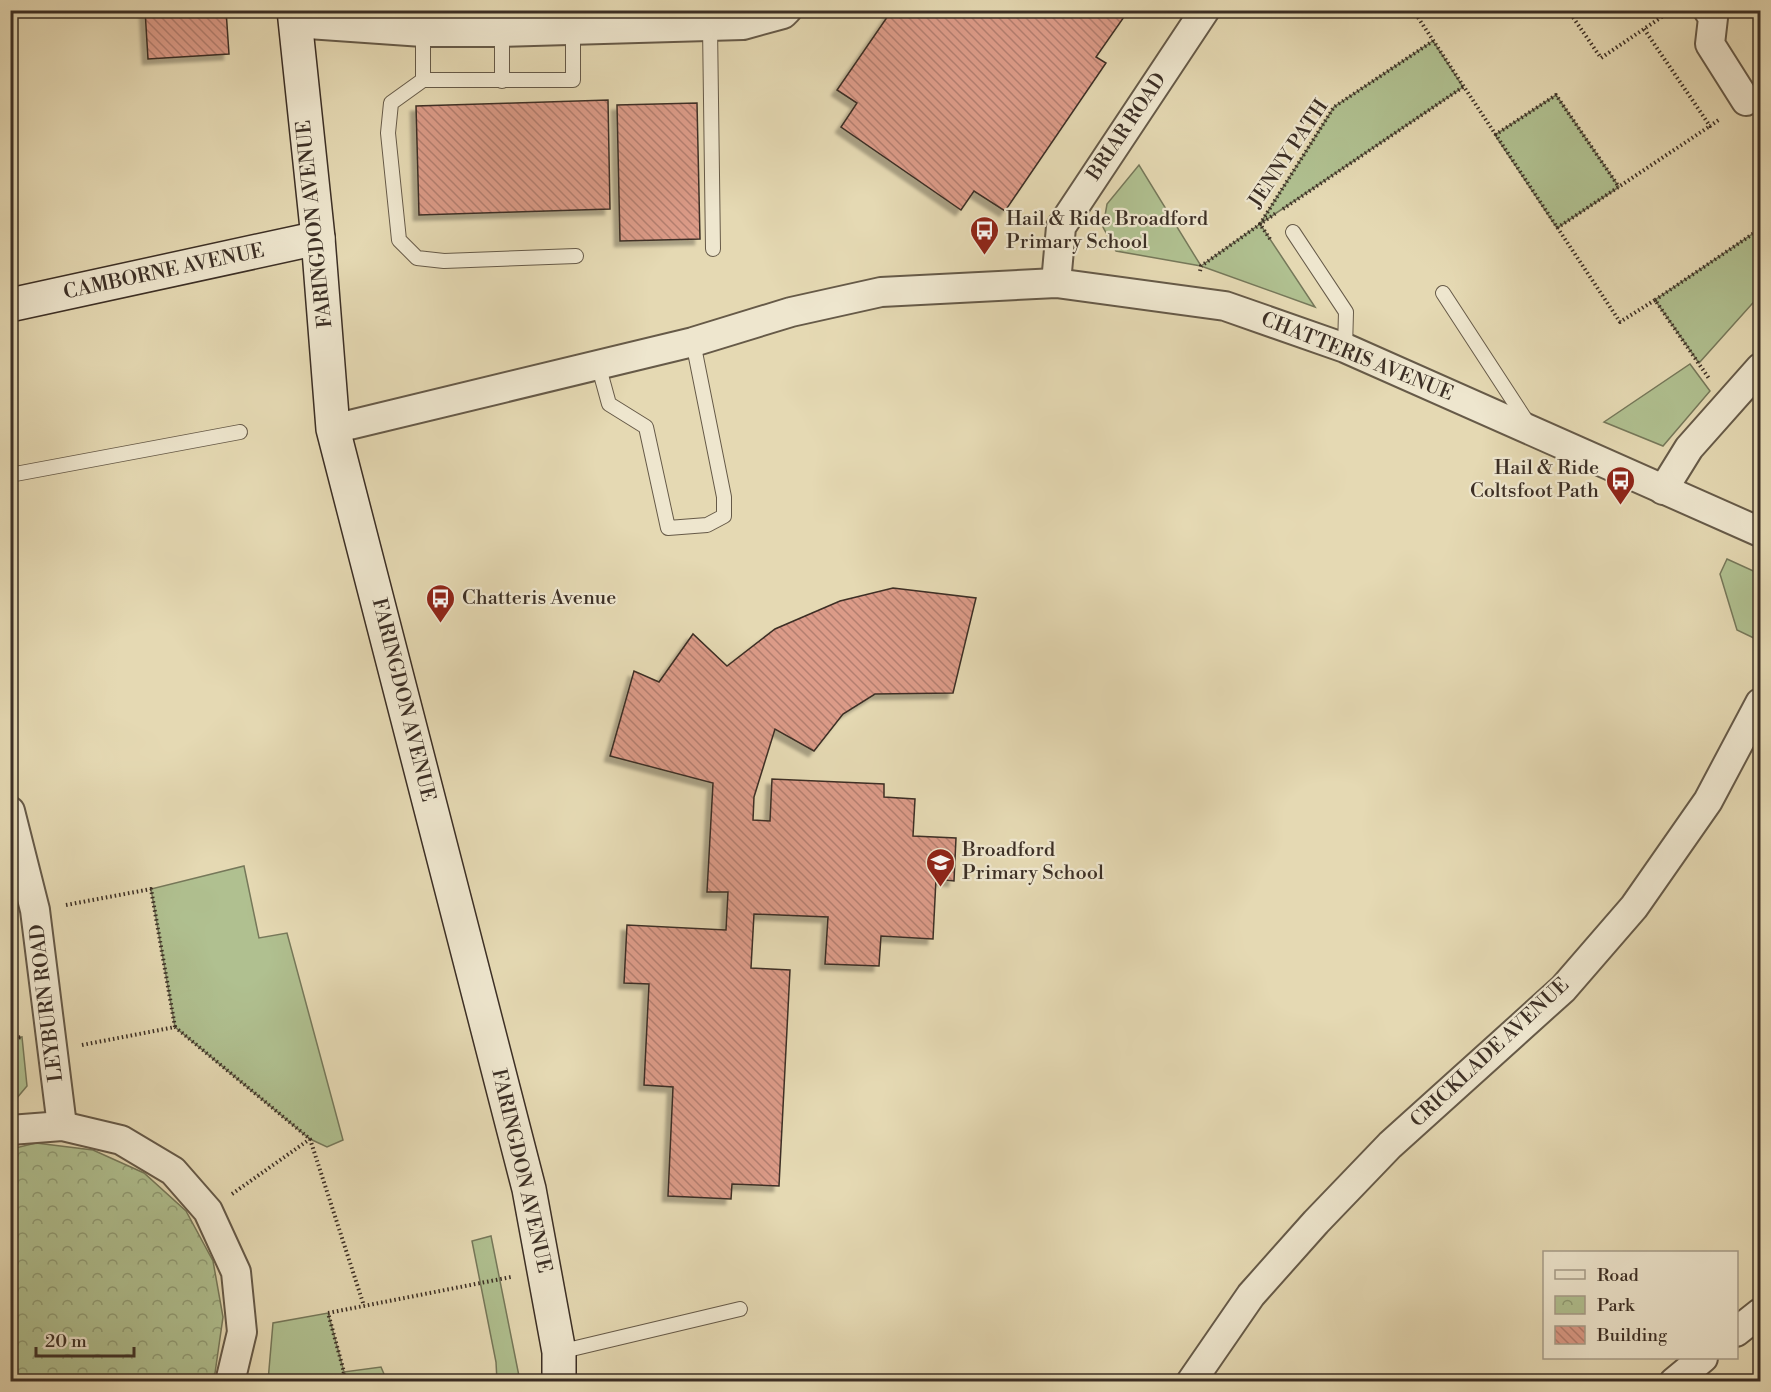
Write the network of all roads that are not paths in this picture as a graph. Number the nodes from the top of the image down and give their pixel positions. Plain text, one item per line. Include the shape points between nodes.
1 (786, 10) edge
2 (1205, 10) edge
3 (1708, 10) edge
4 (294, 17) edge
5 (554, 23) edge
6 (710, 26) junction
7 (423, 32) junction
8 (502, 32) junction
9 (423, 80) junction
10 (502, 81) junction
11 (1746, 101) road end
12 (1293, 232) dead end
13 (318, 238) junction
14 (713, 249) dead end
15 (576, 256) dead end
16 (1056, 283) junction
17 (1443, 293) dead end
18 (10, 305) edge
19 (693, 342) junction
20 (1345, 348) junction
21 (598, 364) junction
22 (1761, 368) edge
23 (333, 429) junction
24 (1533, 431) junction
25 (240, 432) dead end
26 (10, 475) edge
27 (1663, 490) junction
28 (1761, 532) edge
29 (1761, 703) edge
30 (10, 811) edge
31 (62, 1126) junction
32 (10, 1130) edge
33 (740, 1310) dead end
34 (1761, 1313) edge
35 (1738, 1331) edge
36 (1702, 1359) edge
37 (559, 1366) edge
38 (230, 1382) edge
39 (1191, 1382) edge
40 (1674, 1382) edge

1 - 6 street via 743,25
2 - 16 street, BRIAR ROAD via 1061,227
3 - 11 street via 1713,18 1710,44
4 - 7 street
4 - 13 street, FARINGDON AVENUE
5 - 6 street
5 - 8 street
5 - 10 lane via 573,80
6 - 14 lane
7 - 8 street
7 - 9 lane
8 - 10 lane
9 - 10 lane
9 - 15 lane via 391,103 388,133 399,240 417,258 444,261
12 - 20 lane via 1346,312
13 - 18 street, CAMBORNE AVENUE
13 - 23 street, FARINGDON AVENUE
16 - 19 street, CHATTERIS AVENUE via 881,292 791,312
16 - 20 street, CHATTERIS AVENUE via 1225,306
17 - 24 lane
19 - 21 street, CHATTERIS AVENUE
19 - 21 lane via 724,497 724,516 707,525 668,528 646,427 609,404
20 - 24 street, CHATTERIS AVENUE
21 - 23 street, CHATTERIS AVENUE
22 - 27 street via 1689,448
23 - 37 street, FARINGDON AVENUE via 529,1189
24 - 27 street, CHATTERIS AVENUE
25 - 26 lane
27 - 28 street, CHATTERIS AVENUE
29 - 39 street, CRICKLADE AVENUE via 1708,801 1634,907 1563,989 1390,1145 1316,1222 1251,1295
30 - 31 street, LEYBURN ROAD via 35,910
31 - 32 street
31 - 38 street via 121,1140 173,1171 208,1211 236,1272 242,1332
33 - 37 lane
34 - 35 street
36 - 40 street

